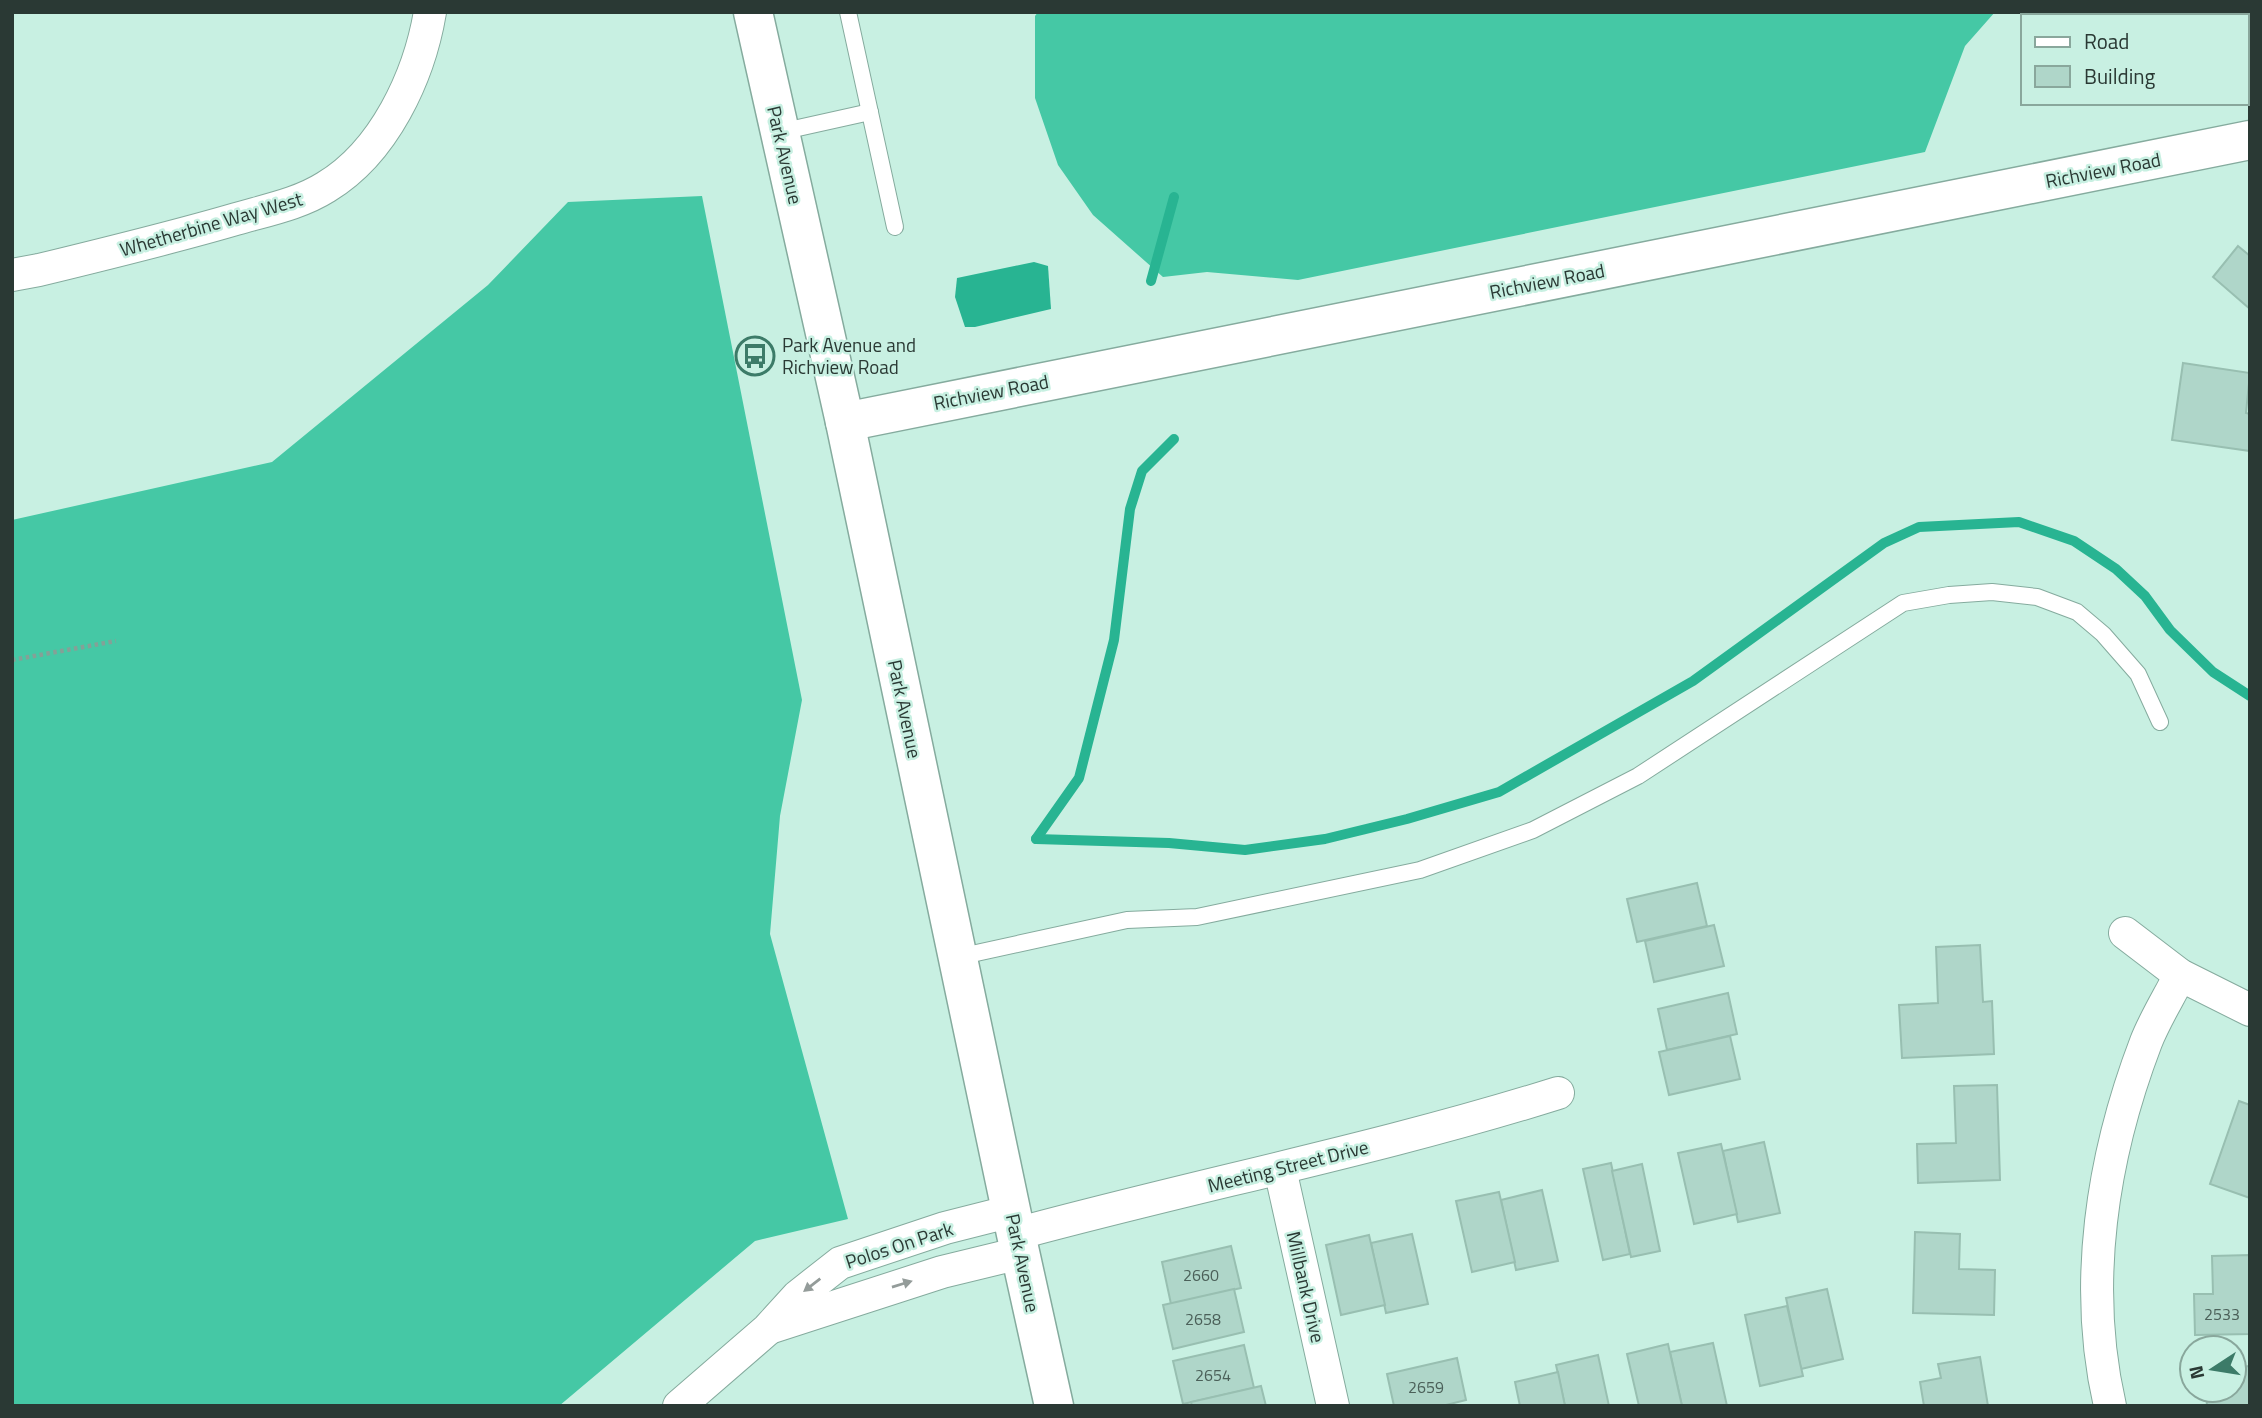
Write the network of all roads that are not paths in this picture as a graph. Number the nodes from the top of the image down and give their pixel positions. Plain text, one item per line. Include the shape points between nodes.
1 (430, 12) edge
2 (753, 12) edge
3 (848, 12) edge
4 (870, 112) junction
5 (780, 132) junction
6 (2250, 140) edge
7 (895, 227) dead end
8 (12, 275) edge
9 (845, 422) junction
10 (2160, 722) dead end
11 (2125, 933) dead end
12 (958, 957) junction
13 (2180, 975) junction
14 (2250, 1010) edge
15 (1558, 1093) dead end
16 (1280, 1169) junction
17 (1016, 1233) junction
18 (768, 1329) junction
19 (679, 1406) edge
20 (1054, 1406) edge
21 (1333, 1406) edge
22 (2110, 1406) edge

1 - 8 street, Whetherbine Way West via 398,108 375,144 327,187 298,201 202,229
2 - 5 street, Park Avenue
3 - 4 lane
4 - 5 lane
4 - 7 lane
5 - 9 street, Park Avenue
6 - 9 street, Richview Road
9 - 12 street, Park Avenue
10 - 12 lane via 2138,674 2077,611 2037,597 1992,592 1903,603 1638,776 1532,830 1420,870 1197,917 1127,920
11 - 13 street
12 - 17 street, Park Avenue
13 - 14 street
13 - 22 street via 2147,1039 2126,1099 2105,1187 2097,1256 2098,1310
15 - 16 street, Meeting Street Drive
16 - 17 street, Meeting Street Drive
16 - 21 street, Millbank Drive
18 -> 17 street, Polos On Park via 942,1272
17 -> 18 street, Polos On Park via 945,1228 840,1263 798,1296
17 - 20 street, Park Avenue
18 - 19 street, Polos On Park

